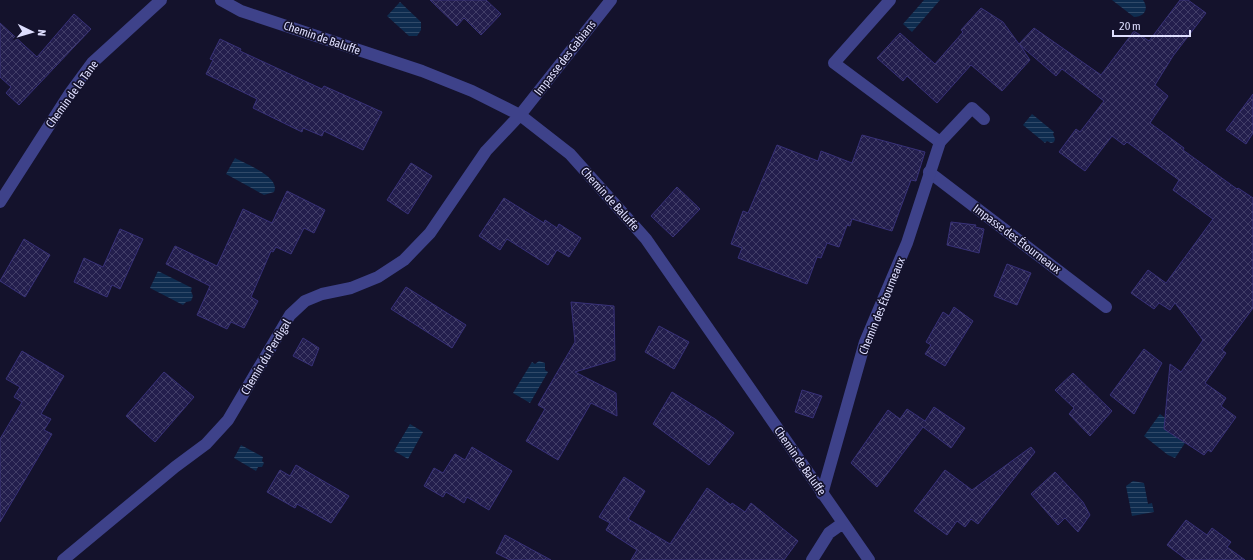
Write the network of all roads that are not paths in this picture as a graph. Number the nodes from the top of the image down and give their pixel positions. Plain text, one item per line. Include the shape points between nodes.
1 (161, 0) edge
2 (221, 0) edge
3 (610, 0) edge
4 (890, 0) edge
5 (520, 115) junction
6 (984, 119) dead end
7 (940, 142) junction
8 (929, 172) junction
9 (0, 202) edge
10 (1106, 307) dead end
11 (822, 494) junction
12 (843, 522) junction
13 (63, 560) edge
14 (812, 560) edge
15 (869, 560) edge

1 - 9 street, Chemin de la Tane via 92,63
2 - 5 street, Chemin de Baluffe via 241,11 422,71 472,91
3 - 5 street, Impasse des Gabians
4 - 7 street via 834,63
5 - 11 street, Chemin de Baluffe via 570,154 646,239
5 - 13 street, Chemin du Perdigal via 486,150 430,233 404,260 378,277 351,288 322,294 305,301 290,315 228,420 206,444
6 - 7 street, Chemin des Étourneaux via 972,108
7 - 8 street, Chemin des Étourneaux
8 - 10 street, Impasse des Étourneaux
8 - 11 street, Chemin des Étourneaux via 907,243 865,342
11 - 12 street, Chemin de Baluffe
12 - 14 street via 829,533
12 - 15 street, Chemin de Baluffe

